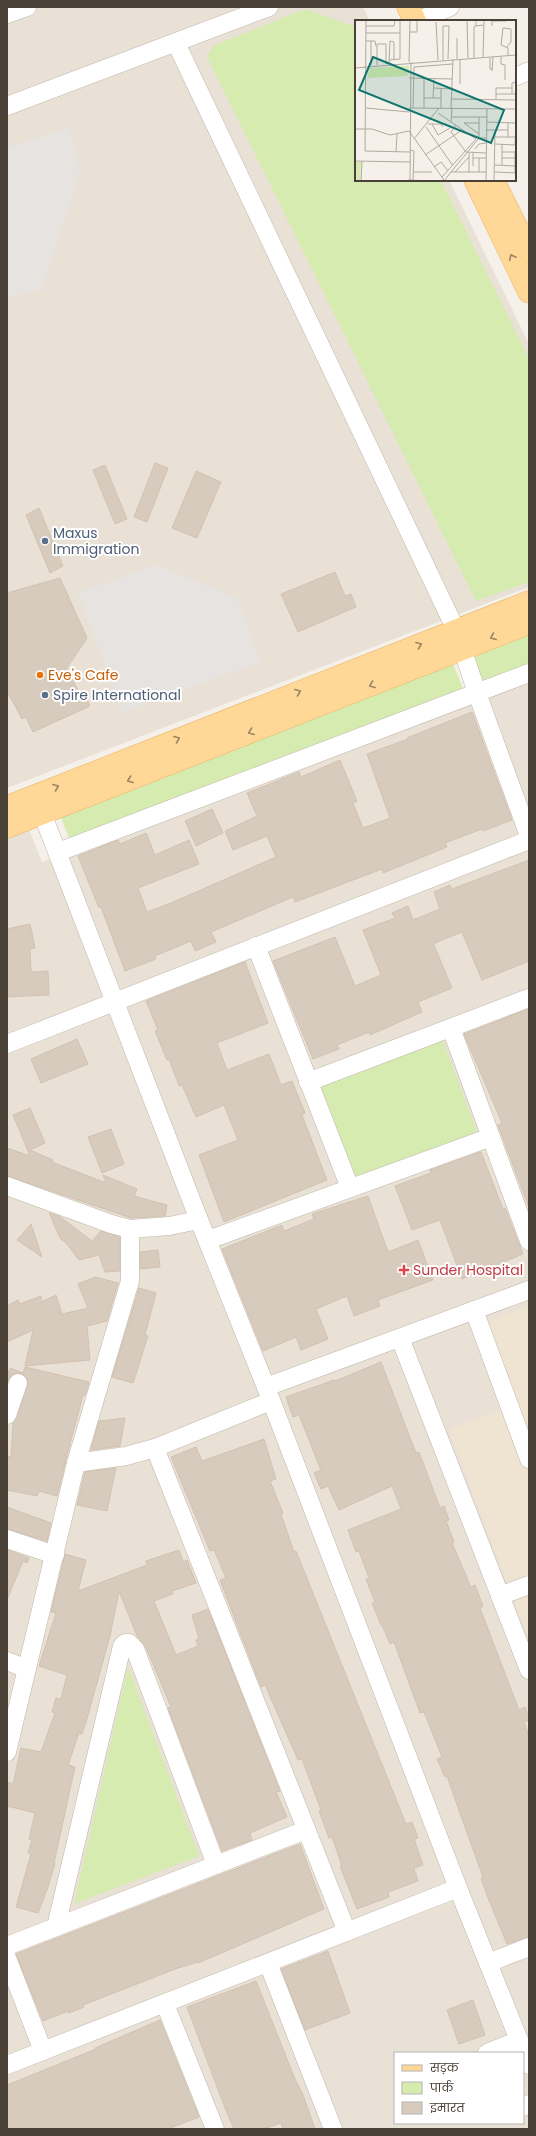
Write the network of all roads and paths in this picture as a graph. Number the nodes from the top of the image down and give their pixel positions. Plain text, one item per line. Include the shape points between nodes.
1 (27, 7) edge
2 (269, 7) edge
3 (392, 7) edge
4 (408, 7) edge
5 (450, 7) edge
6 (7, 14) edge
7 (398, 20) edge
8 (415, 20) edge
9 (418, 20) edge
10 (176, 43) junction
11 (529, 71) edge
12 (516, 77) edge
13 (7, 106) edge
14 (475, 181) edge
15 (494, 181) edge
16 (524, 229) edge
17 (529, 252) edge
18 (529, 292) edge
19 (529, 602) edge
20 (529, 623) edge
21 (459, 640) junction
22 (529, 673) edge
23 (477, 693) junction
24 (39, 805) junction
25 (7, 807) edge
26 (7, 827) edge
27 (529, 836) edge
28 (529, 840) edge
29 (58, 852) junction
30 (256, 946) junction
31 (529, 998) edge
32 (115, 1001) junction
33 (451, 1028) junction
34 (7, 1044) edge
35 (308, 1082) junction
36 (490, 1137) junction
37 (7, 1186) edge
38 (350, 1188) junction
39 (199, 1220) junction
40 (130, 1229) junction
41 (208, 1240) junction
42 (529, 1241) edge
43 (529, 1290) edge
44 (474, 1310) junction
45 (400, 1338) junction
46 (18, 1383) dead end
47 (269, 1394) junction
48 (7, 1415) edge
49 (155, 1448) junction
50 (529, 1458) edge
51 (76, 1463) junction
52 (7, 1539) edge
53 (55, 1555) junction
54 (529, 1585) edge
55 (500, 1596) junction
56 (7, 1661) edge
57 (27, 1669) junction
58 (529, 1670) edge
59 (7, 1752) edge
60 (306, 1830) junction
61 (216, 1865) junction
62 (458, 1888) junction
63 (56, 1927) junction
64 (347, 1932) junction
65 (7, 1946) edge
66 (529, 1947) edge
67 (7, 1958) edge
68 (268, 1963) junction
69 (488, 1963) junction
70 (165, 2004) junction
71 (519, 2040) junction
72 (43, 2051) junction
73 (490, 2052) edge
74 (524, 2052) edge
75 (524, 2052) edge
76 (7, 2065) edge
77 (529, 2065) edge
78 (212, 2128) edge
79 (333, 2129) edge

1 - 6 street
2 - 10 street
3 - 7 main road
4 - 8 main road
5 - 9 street
10 - 13 street
10 - 21 street
11 - 12 street
18 -> 14 main road
15 - 16 main road
16 - 17 main road
19 - 21 main road
20 -> 21 main road
21 - 23 street
21 - 24 main road
22 - 23 street
23 - 27 street
23 - 29 street
24 - 25 main road
24 - 26 main road
24 - 29 street
28 - 30 street
29 - 32 street
30 - 32 street
30 - 35 street
31 - 33 street
32 - 34 street
32 - 39 street
33 - 35 street
33 - 36 street
35 - 38 street
36 - 38 street
36 - 42 street
37 - 40 street
38 - 41 street
39 - 40 street via 169,1226
39 - 41 street
40 - 51 street via 130,1281
41 - 47 street
43 - 44 street
44 - 45 street
44 - 50 street
45 - 47 street
45 - 55 street
46 - 48 street
47 - 49 street
47 - 62 street
49 - 51 street via 126,1456
49 - 60 street
51 - 53 street
52 - 53 street
53 - 57 street
54 - 55 street
55 - 58 street
56 - 57 street
57 - 59 street
60 - 61 street
60 - 64 street
61 - 63 street
61 - 63 street via 135,1649 129,1643 125,1643 122,1646
62 - 64 street
62 - 69 street
63 - 65 street
64 - 68 street
66 - 69 street
67 - 72 street
68 - 70 street
68 - 79 street
69 - 71 street
70 - 72 street
70 - 78 street
71 - 73 street
71 - 75 street
72 - 76 street
74 - 77 street

